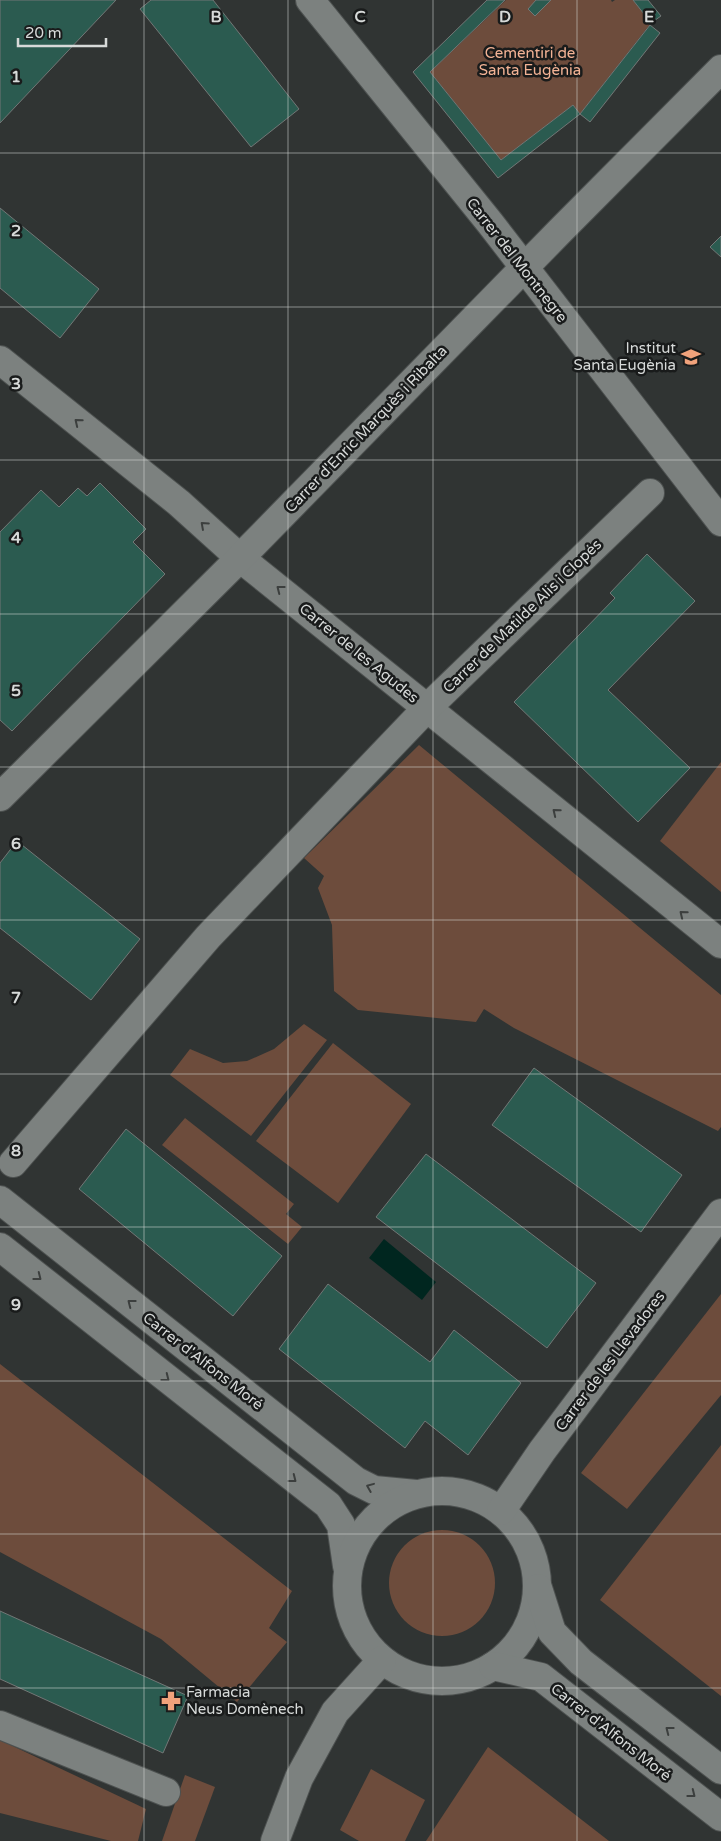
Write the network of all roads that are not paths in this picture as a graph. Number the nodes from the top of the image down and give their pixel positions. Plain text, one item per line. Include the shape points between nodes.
1 (310, 0) edge
2 (721, 70) edge
3 (524, 268) junction
4 (0, 360) edge
5 (650, 493) dead end
6 (721, 522) edge
7 (240, 558) junction
8 (427, 708) junction
9 (5, 792) edge
10 (721, 944) edge
11 (13, 1163) dead end
12 (0, 1200) edge
13 (721, 1213) edge
14 (0, 1247) edge
15 (418, 1494) junction
16 (501, 1511) junction
17 (348, 1573) junction
18 (537, 1584) junction
19 (382, 1660) junction
20 (492, 1666) junction
21 (0, 1725) edge
22 (721, 1770) edge
23 (166, 1792) dead end
24 (721, 1817) edge
25 (275, 1841) edge

1 - 3 street, Carrer del Montnegre
2 - 3 street, Carrer d'Enric Marquès i Ribalta
3 - 6 street, Carrer del Montnegre
3 - 7 street, Carrer d'Enric Marquès i Ribalta
7 -> 4 street, Carrer de les Agudes via 179,502
5 - 8 street, Carrer de Matilde Alis i Clopés
8 -> 7 street, Carrer de les Agudes
7 - 9 street, Carrer d'Enric Marquès i Ribalta
10 -> 8 street, Carrer de les Agudes
8 - 11 street, Carrer de Matilde Alis i Clopés via 208,937
15 -> 12 street, Carrer d'Alfons Moré via 374,1490 356,1481
13 - 16 street, Carrer de les Llevadores via 542,1451
14 -> 17 street via 328,1505 341,1525
15 - 16 street via 434,1490 451,1491 486,1501
15 - 17 street via 400,1500 371,1521 356,1543
16 - 18 street via 524,1538 536,1571
17 - 19 street via 347,1592 352,1618 364,1641
18 - 20 street via 535,1606 521,1639
22 -> 18 street via 581,1662 552,1632
19 - 20 street via 404,1674 430,1681 456,1680 479,1674
19 - 25 street via 335,1712 299,1778
20 -> 24 street, Carrer d'Alfons Moré via 541,1677
21 - 23 street

